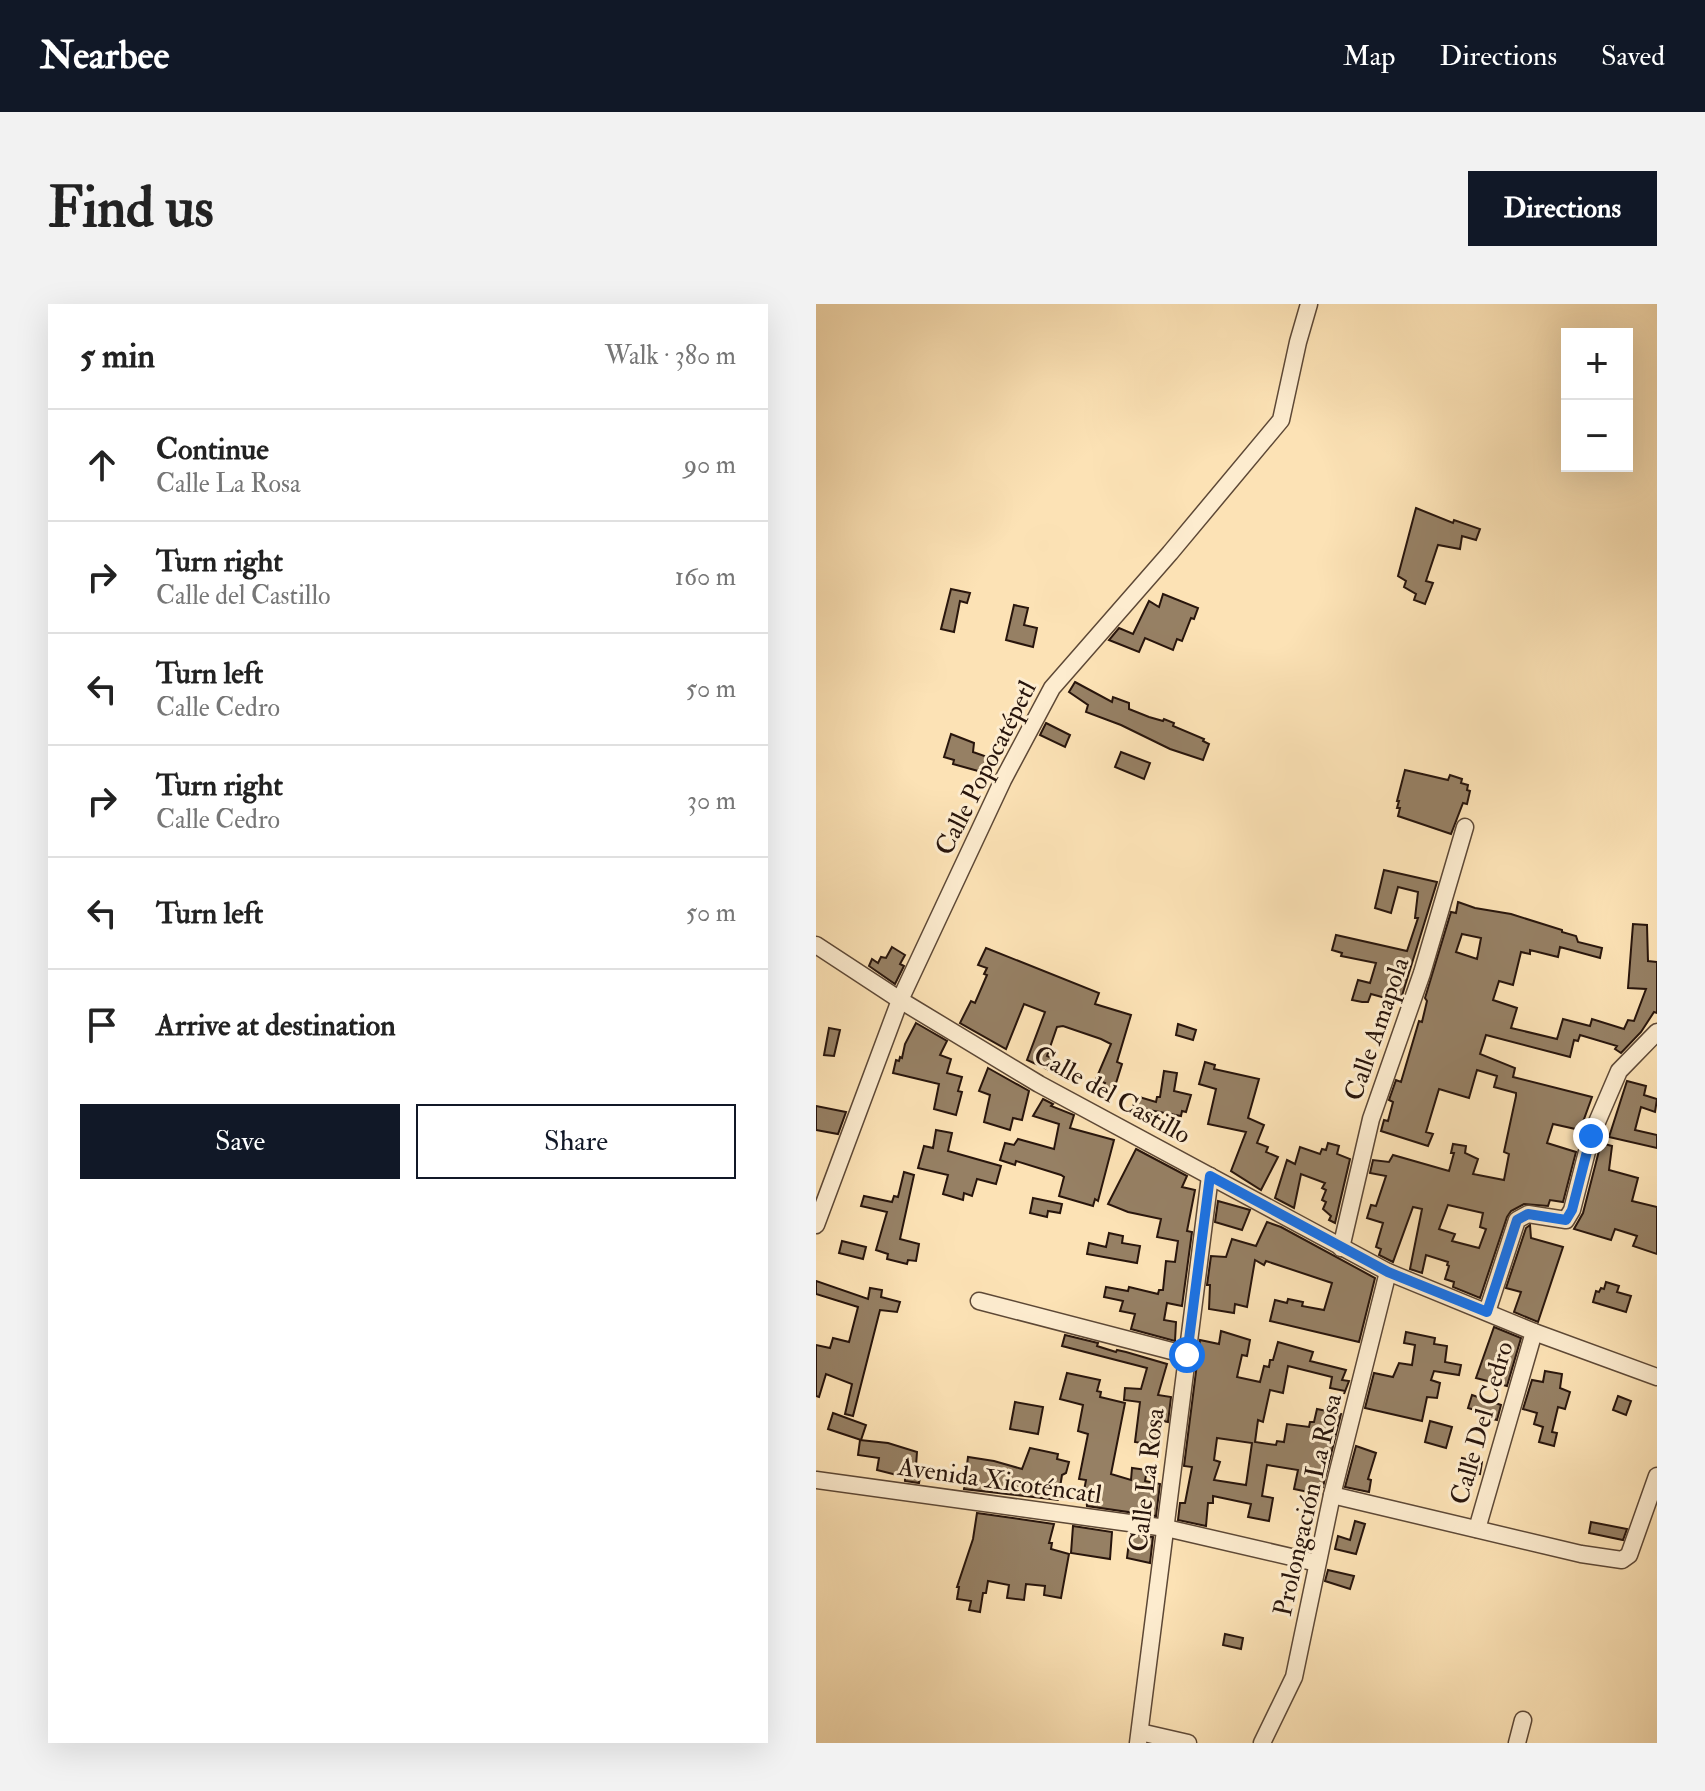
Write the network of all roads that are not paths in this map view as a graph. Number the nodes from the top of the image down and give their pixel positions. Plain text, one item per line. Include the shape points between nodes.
1 (1309, 304) edge
2 (1465, 827) dead end
3 (816, 945) edge
4 (900, 1000) junction
5 (1657, 1032) edge
6 (1210, 1176) junction
7 (816, 1225) edge
8 (1341, 1248) junction
9 (1388, 1272) junction
10 (979, 1301) dead end
11 (1487, 1312) junction
12 (1534, 1332) junction
13 (1187, 1355) junction
14 (1657, 1377) edge
15 (1657, 1476) edge
16 (816, 1480) edge
17 (1332, 1495) junction
18 (1166, 1528) junction
19 (1477, 1529) junction
20 (1317, 1563) junction
21 (1523, 1720) dead end
22 (1139, 1738) edge
23 (1188, 1743) edge
24 (1262, 1743) edge
25 (1517, 1743) edge

1 - 4 street, Calle Popocatépetl via 1281,420 1052,688
2 - 8 street, Calle Amapola via 1371,1119
3 - 4 street
4 - 6 street, Calle del Castillo via 1039,1084
4 - 7 street, Calle Popocatépetl
5 - 11 street via 1619,1071 1591,1136 1566,1220 1528,1214 1517,1220
6 - 8 street, Calle del Castillo
6 - 13 street, Calle La Rosa
8 - 9 street, Calle del Castillo
9 - 11 street, Calle del Castillo
9 - 17 street, Prolongación La Rosa
10 - 13 street
11 - 12 street, Calle del Castillo
12 - 14 street, Calle del Castillo
12 - 19 street, Calle Del Cedro
13 - 18 street, Calle La Rosa
15 - 19 street via 1629,1555 1622,1560
16 - 18 street, Avenida Xicoténcatl
17 - 19 street
17 - 20 street, Prolongación La Rosa
18 - 20 street, Avenida Xicoténcatl
18 - 22 street, Calle La Rosa
20 - 24 street, Prolongación La Rosa via 1294,1677
21 - 25 street
22 - 23 street

